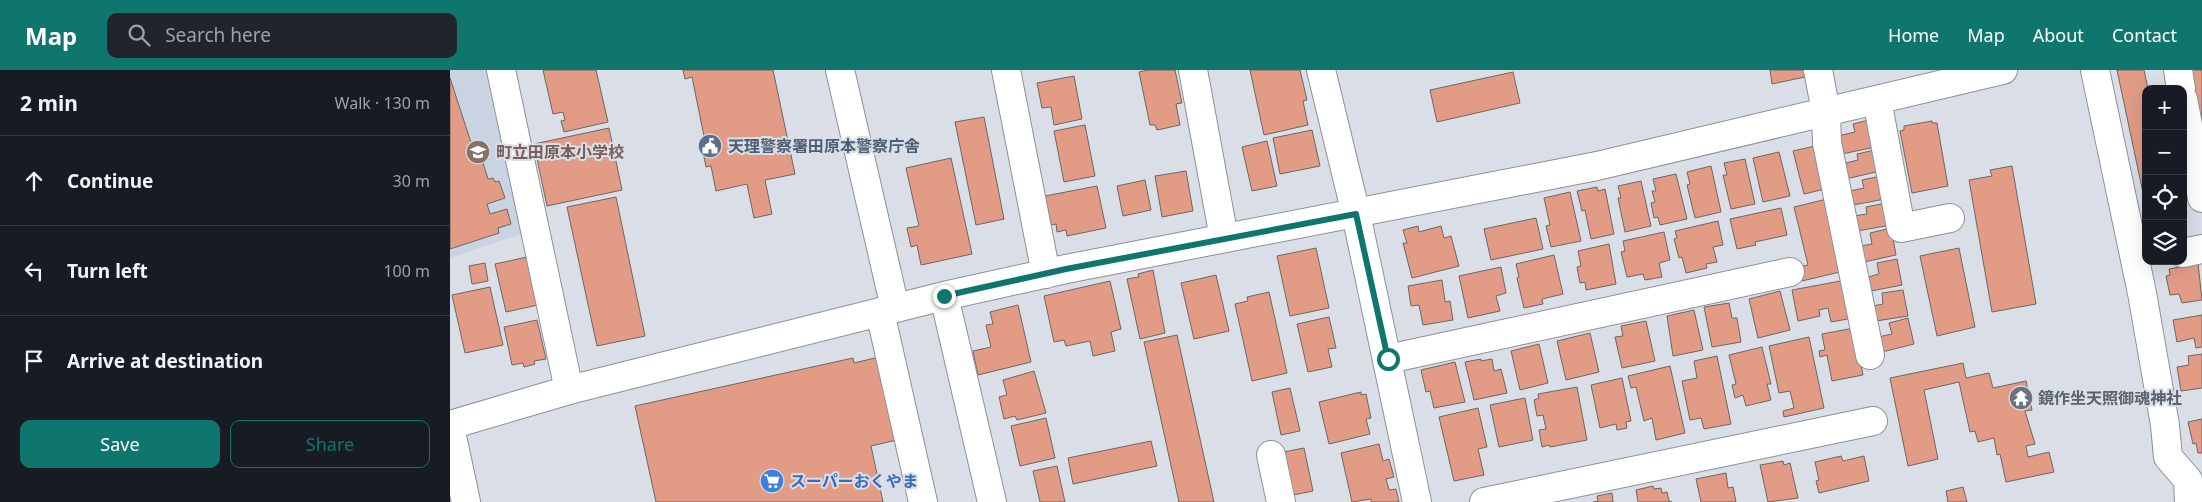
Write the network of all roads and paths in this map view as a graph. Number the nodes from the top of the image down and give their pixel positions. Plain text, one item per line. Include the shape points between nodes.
1 (501, 70) edge
2 (840, 70) edge
3 (1006, 70) edge
4 (1193, 70) edge
5 (1321, 70) edge
6 (1818, 70) edge
7 (2003, 70) edge
8 (2095, 70) edge
9 (2178, 70) edge
10 (2180, 85) edge
11 (1877, 100) junction
12 (1826, 112) junction
13 (2187, 119) edge
14 (2202, 198) edge
15 (1356, 214) junction
16 (1950, 218) dead end
17 (1224, 238) junction
18 (2202, 249) edge
19 (2187, 252) edge
20 (2141, 260) edge
21 (1790, 272) dead end
22 (1046, 274) junction
23 (944, 296) junction
24 (887, 310) junction
25 (1870, 355) dead end
26 (1388, 359) junction
27 (569, 390) junction
28 (1873, 421) dead end
29 (450, 426) edge
30 (1271, 455) dead end
31 (466, 502) edge
32 (923, 502) edge
33 (992, 502) edge
34 (1281, 502) edge
35 (1416, 502) edge
36 (1484, 502) edge
37 (2189, 502) edge

1 - 27 street
2 - 24 street
3 - 22 street
4 - 17 street
5 - 15 street
6 - 12 street
7 - 11 street
8 - 20 street
9 - 10 street
11 - 12 street
11 - 16 street via 1901,228
12 - 15 street via 1597,166
12 - 25 street via 1827,143
13 - 14 street
15 - 17 street
15 - 26 street
17 - 22 street
18 - 19 street
20 - 37 street via 2168,457 2188,480
21 - 26 street
22 - 23 street
23 - 24 street
23 - 33 street
24 - 27 street
24 - 32 street
26 - 35 street
27 - 29 street
28 - 36 street
29 - 31 street
30 - 34 street

